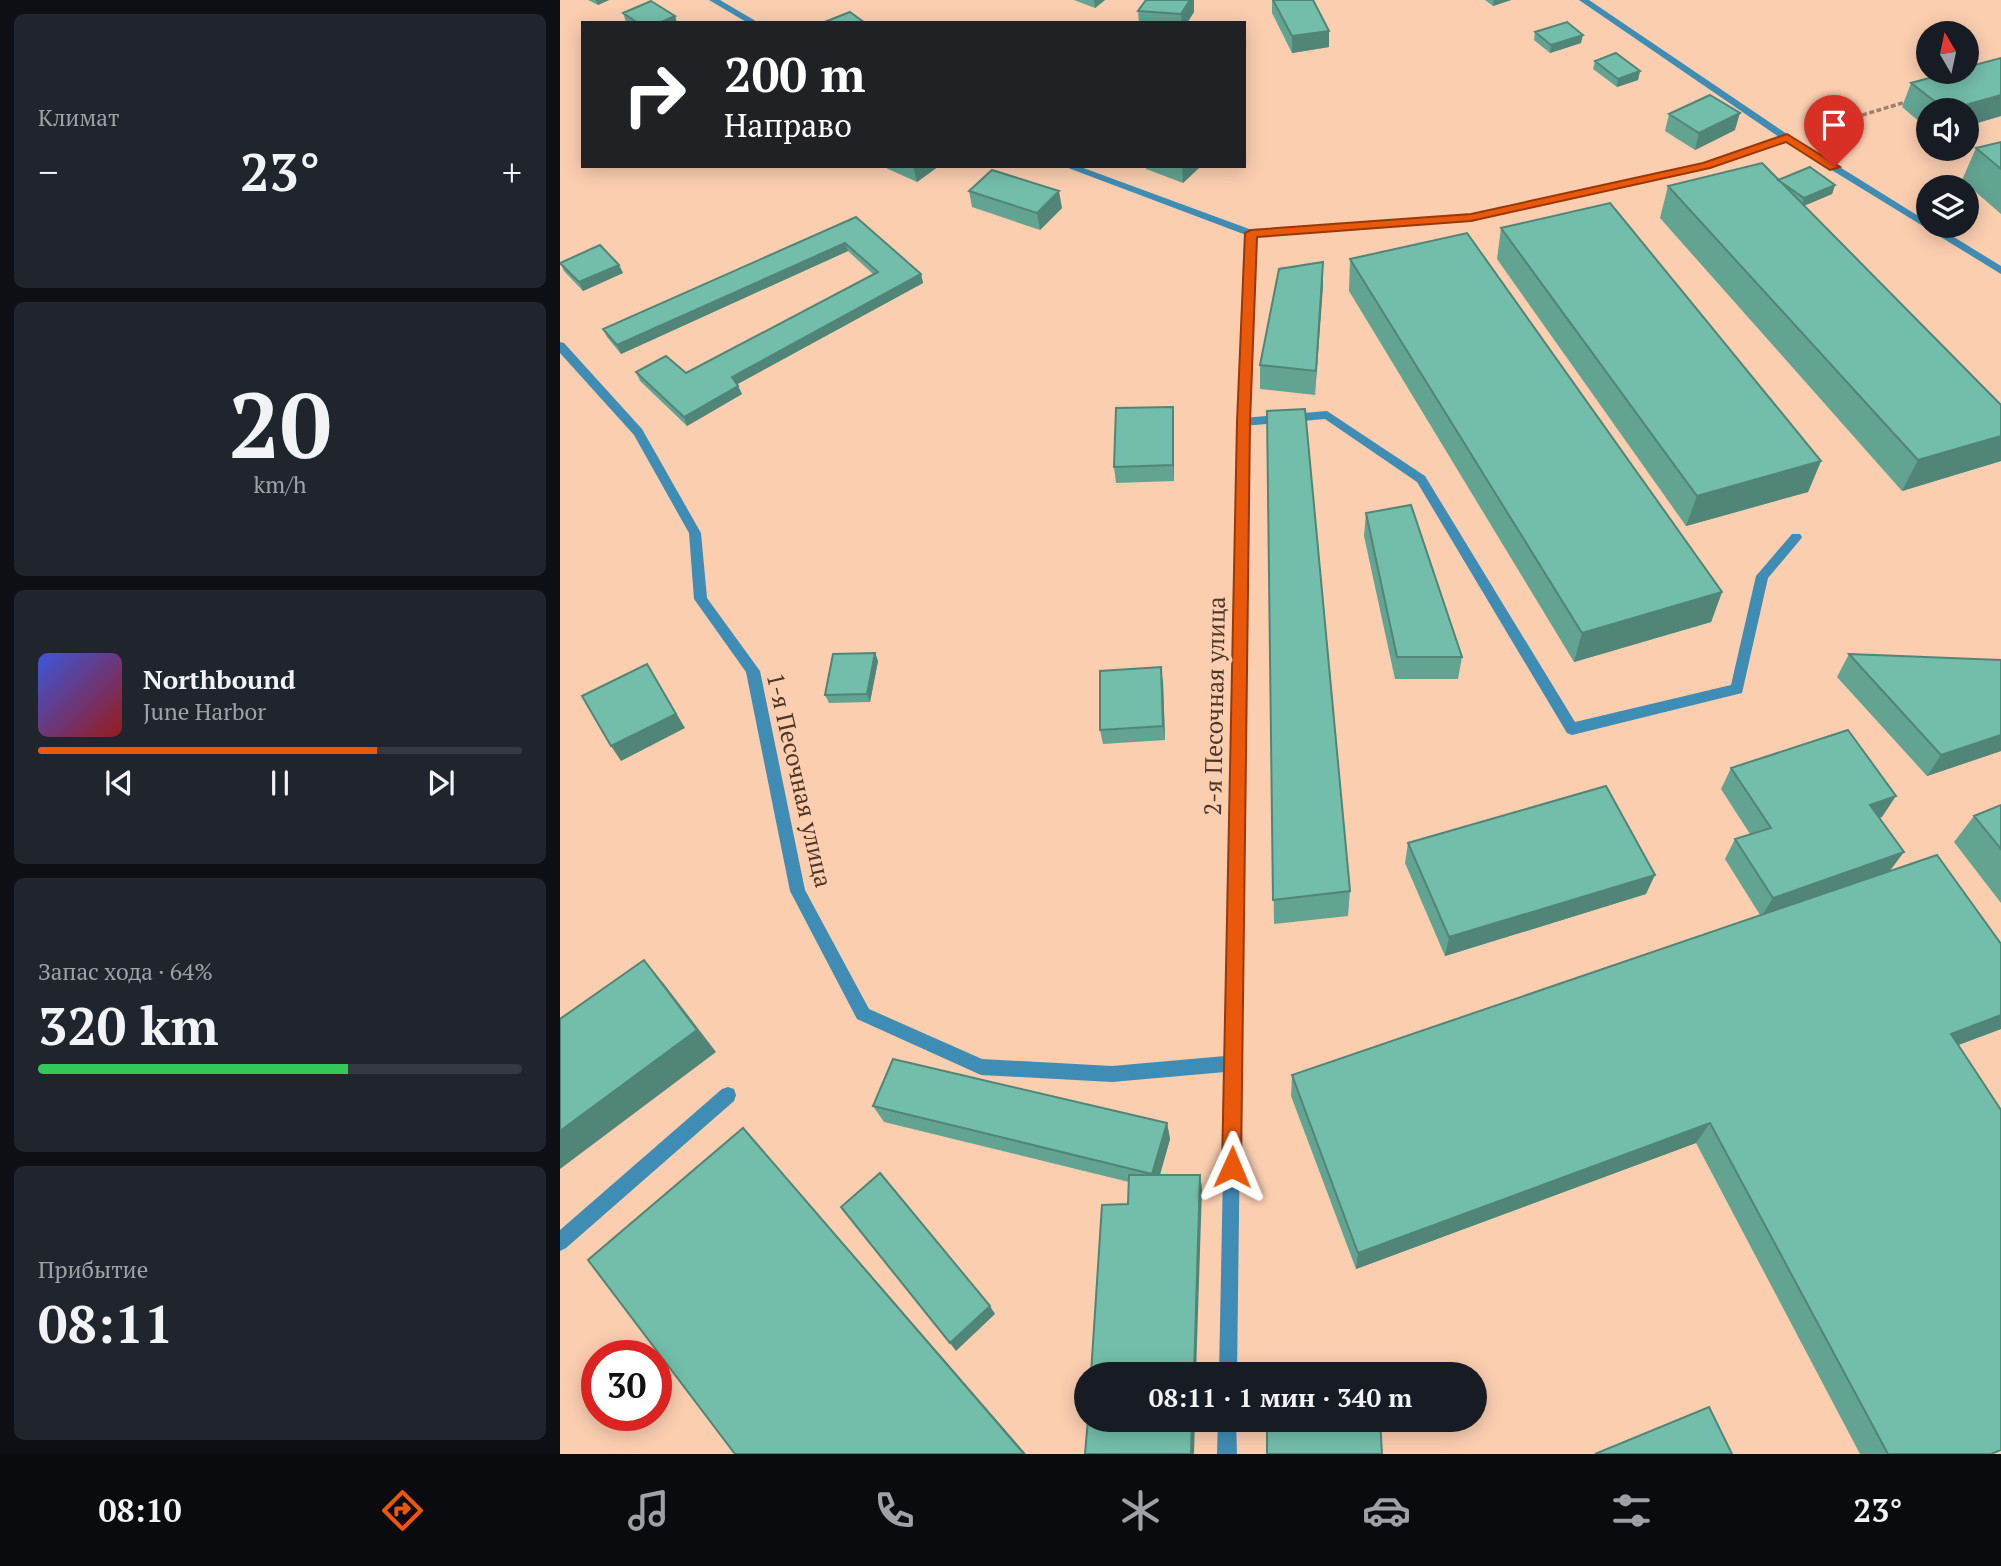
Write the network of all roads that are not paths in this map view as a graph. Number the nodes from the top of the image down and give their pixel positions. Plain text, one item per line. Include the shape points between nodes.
1 (713, 0) edge
2 (1583, 0) edge
3 (751, 21) edge
4 (1787, 138) junction
5 (1074, 168) edge
6 (1916, 218) edge
7 (1251, 233) junction
8 (1948, 238) edge
9 (2001, 271) edge
10 (561, 350) edge
11 (1243, 422) junction
12 (1796, 537) dead end
13 (1233, 1063) junction
14 (728, 1095) dead end
15 (560, 1242) edge
16 (1228, 1362) edge
17 (1227, 1432) edge
18 (1227, 1454) edge

1 - 3 street
2 - 4 street
4 - 6 street
4 - 7 street via 1706,165 1471,217
5 - 7 street
7 - 11 street, 2-я Песочная улица
8 - 9 street
10 - 13 street, 1-я Песочная улица via 638,432 695,533 701,599 753,671 798,891 863,1014 981,1067 1112,1074
11 - 12 street via 1328,415 1421,480 1572,729 1737,689 1762,576
11 - 13 street, 2-я Песочная улица
13 - 16 street, 2-я Песочная улица
14 - 15 street
17 - 18 street

